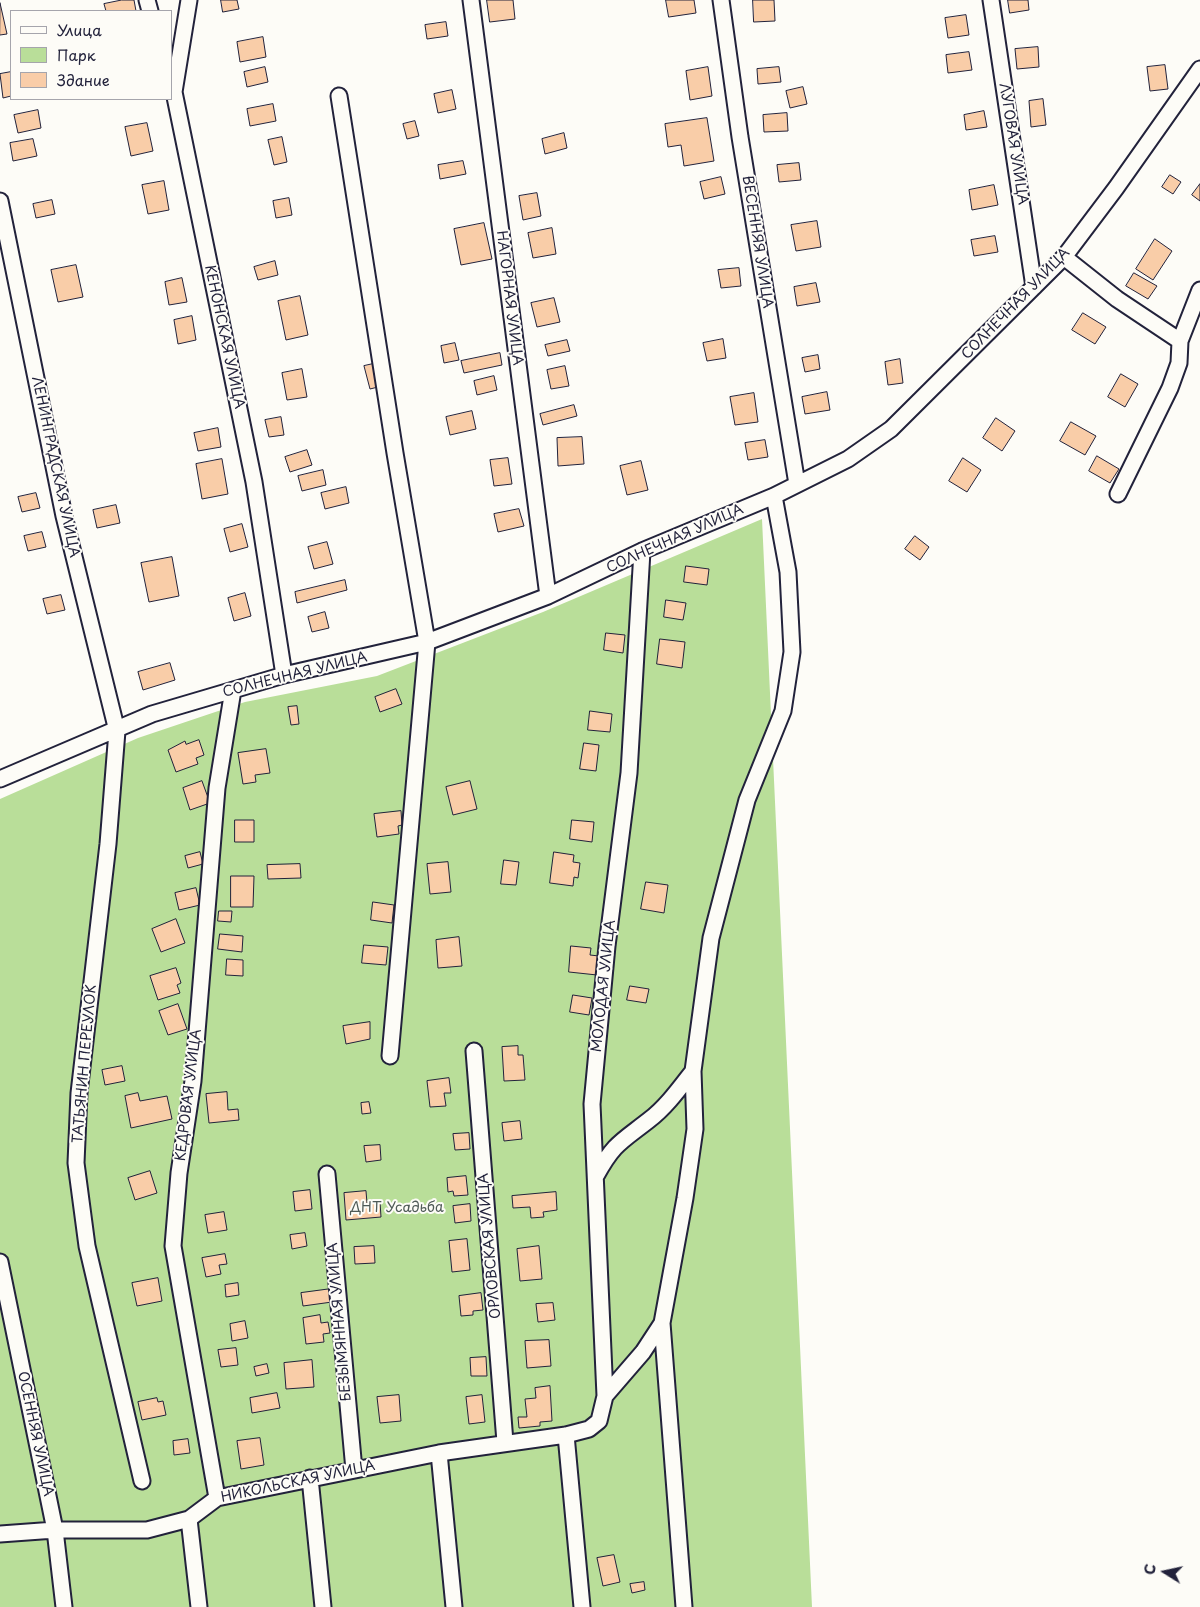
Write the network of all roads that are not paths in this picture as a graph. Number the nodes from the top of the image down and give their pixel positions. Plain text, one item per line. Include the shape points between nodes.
1 (190, 0) edge
2 (471, 0) edge
3 (721, 0) edge
4 (991, 0) edge
5 (1200, 70) edge
6 (172, 87) edge
7 (339, 96) dead end
8 (0, 201) edge
9 (1064, 257) junction
10 (1034, 287) junction
11 (1200, 290) edge
12 (1180, 341) junction
13 (797, 484) junction
14 (1118, 494) dead end
15 (774, 496) junction
16 (642, 552) junction
17 (548, 596) junction
18 (427, 642) junction
19 (284, 675) junction
20 (232, 690) junction
21 (117, 731) junction
22 (0, 779) edge
23 (474, 1051) dead end
24 (390, 1056) dead end
25 (693, 1071) junction
26 (327, 1174) dead end
27 (596, 1177) junction
28 (0, 1262) edge
29 (662, 1323) junction
30 (605, 1396) junction
31 (599, 1421) joint
32 (566, 1435) junction
33 (505, 1442) junction
34 (439, 1452) junction
35 (354, 1470) junction
36 (310, 1478) junction
37 (142, 1481) dead end
38 (217, 1498) junction
39 (189, 1519) junction
40 (55, 1530) junction
41 (0, 1534) edge
42 (64, 1607) edge
43 (199, 1607) edge
44 (323, 1607) edge
45 (454, 1607) edge
46 (582, 1607) edge
47 (684, 1607) edge

1 - 6 street, КЕНОНСКАЯ УЛИЦА
2 - 17 street, НАГОРНАЯ УЛИЦА
3 - 13 street, ВЕСЕННЯЯ УЛИЦА
4 - 10 street, ЛУГОВАЯ УЛИЦА
5 - 9 street, СОЛНЕЧНАЯ УЛИЦА
6 - 19 street, КЕНОНСКАЯ УЛИЦА via 254,482
7 - 18 street
8 - 21 street, ЛЕНИНГРАДСКАЯ УЛИЦА via 64,516
9 - 10 street, СОЛНЕЧНАЯ УЛИЦА
9 - 12 street via 1117,299
10 - 13 street, СОЛНЕЧНАЯ УЛИЦА via 891,428 848,459
11 - 12 street
12 - 14 street via 1179,363 1170,388
13 - 15 street, СОЛНЕЧНАЯ УЛИЦА
15 - 16 street, СОЛНЕЧНАЯ УЛИЦА
15 - 25 street via 788,572 792,652 783,711 747,800 711,938
16 - 17 street, СОЛНЕЧНАЯ УЛИЦА
16 - 27 street, МОЛОДАЯ УЛИЦА via 629,773 607,946 592,1104
17 - 18 street, СОЛНЕЧНАЯ УЛИЦА
18 - 19 street, СОЛНЕЧНАЯ УЛИЦА
18 - 24 street
19 - 20 street, СОЛНЕЧНАЯ УЛИЦА
20 - 21 street, СОЛНЕЧНАЯ УЛИЦА via 152,714
20 - 38 street, КЕДРОВАЯ УЛИЦА via 217,788 193,1081 179,1173 173,1246
21 - 22 street, СОЛНЕЧНАЯ УЛИЦА
21 - 37 street, ТАТЬЯНИН ПЕРЕУЛОК via 108,844 79,1093 76,1163 87,1246
23 - 33 street, ОРЛОВСКАЯ УЛИЦА
25 - 27 street via 673,1097 608,1153
25 - 29 street via 695,1129 686,1198
26 - 35 street, БЕЗЫМЯННАЯ УЛИЦА
27 - 30 street, МОЛОДАЯ УЛИЦА
28 - 40 street, ОСЕННЯЯ УЛИЦА
29 - 30 street via 643,1352
29 - 47 street
30 - 31 street, МОЛОДАЯ УЛИЦА
31 - 32 street, НИКОЛЬСКАЯ УЛИЦА via 589,1429
32 - 33 street, НИКОЛЬСКАЯ УЛИЦА
32 - 46 street
33 - 34 street, НИКОЛЬСКАЯ УЛИЦА
34 - 35 street, НИКОЛЬСКАЯ УЛИЦА
34 - 45 street
35 - 36 street, НИКОЛЬСКАЯ УЛИЦА
36 - 38 street, НИКОЛЬСКАЯ УЛИЦА
36 - 44 street
38 - 39 street, НИКОЛЬСКАЯ УЛИЦА
39 - 40 street, НИКОЛЬСКАЯ УЛИЦА via 147,1530
39 - 43 street
40 - 41 street, НИКОЛЬСКАЯ УЛИЦА
40 - 42 street, ОСЕННЯЯ УЛИЦА

